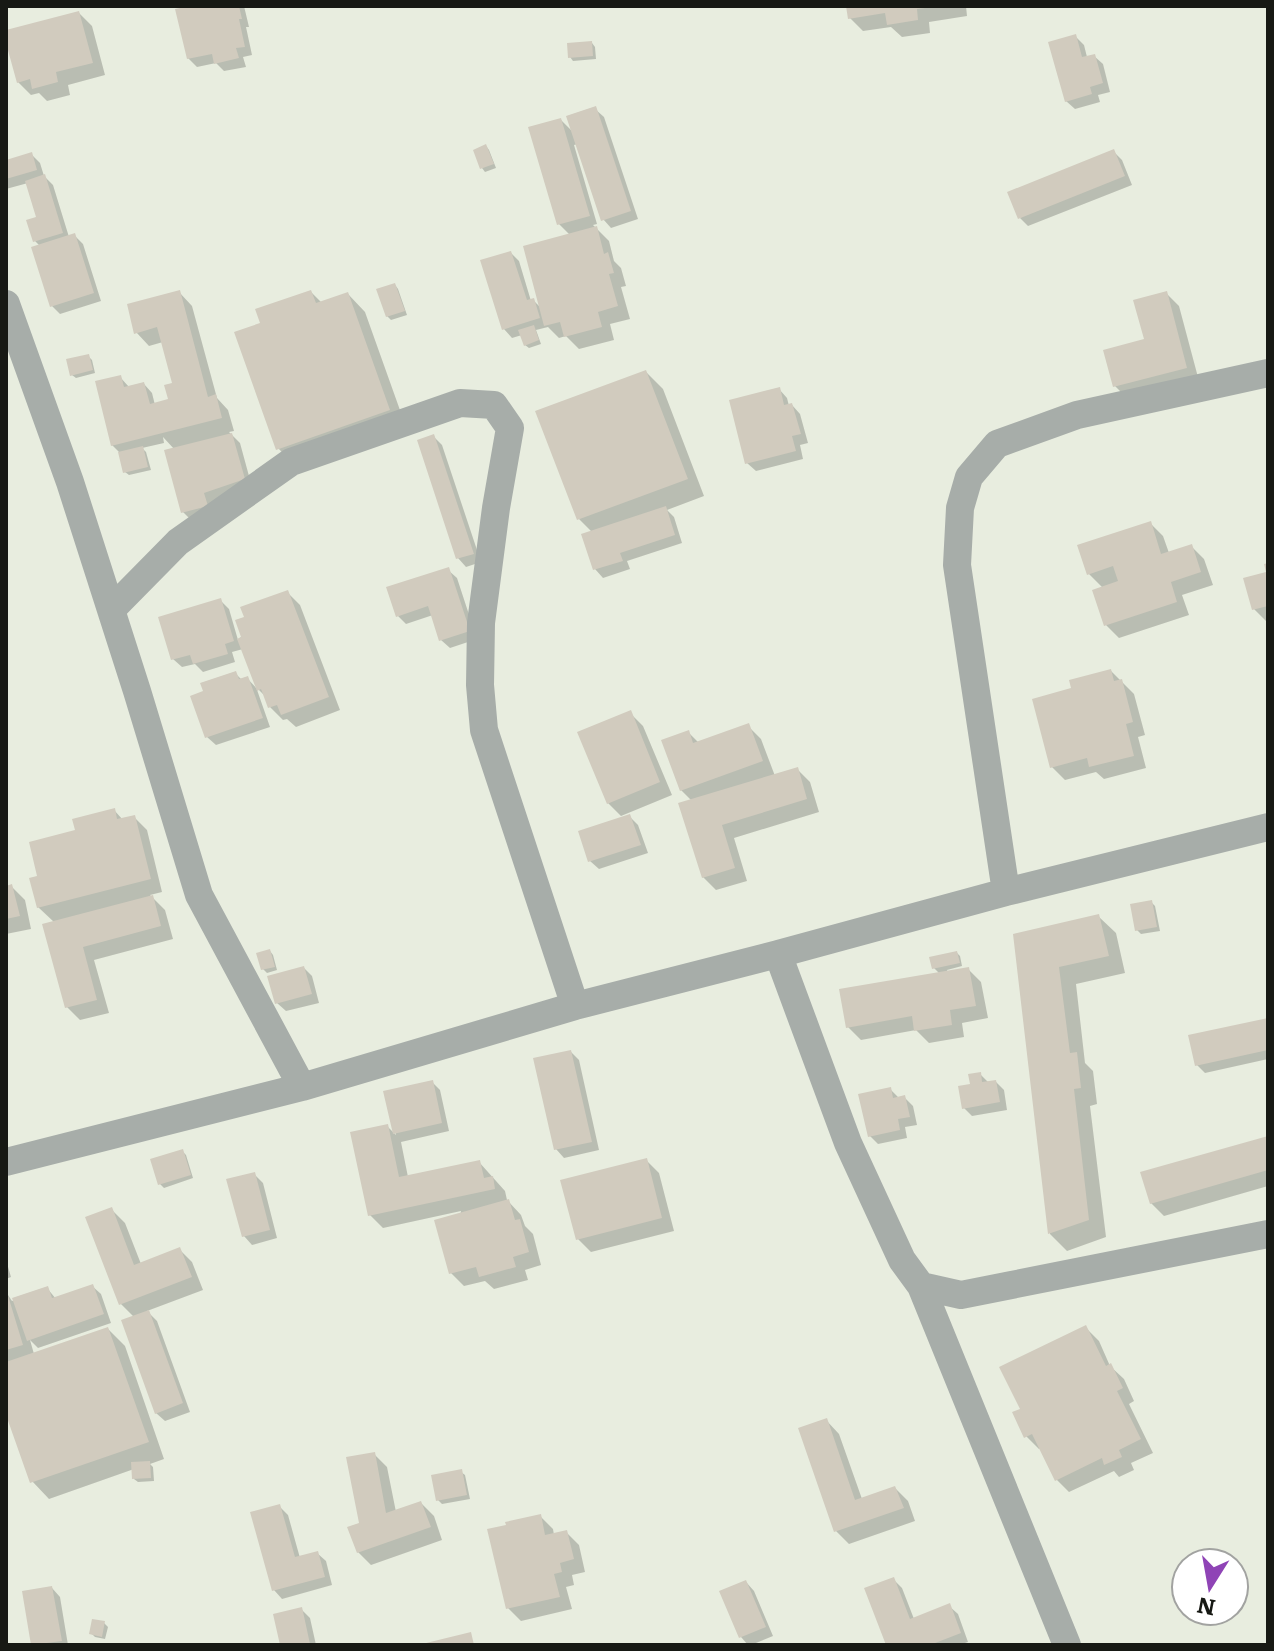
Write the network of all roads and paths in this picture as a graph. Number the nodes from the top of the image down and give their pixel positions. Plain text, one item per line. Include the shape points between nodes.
1 (6, 304) edge
2 (1268, 373) edge
3 (111, 610) junction
4 (1268, 827) edge
5 (1006, 892) junction
6 (778, 954) junction
7 (575, 1006) junction
8 (302, 1087) junction
9 (6, 1162) edge
10 (1268, 1234) edge
11 (921, 1286) junction
12 (1067, 1645) edge

1 - 3 street
2 - 5 street via 1077,415 997,444 969,477 960,508 957,565
3 - 7 street via 178,542 291,462 460,403 494,405 510,428 481,623 484,730
3 - 8 street via 199,895
4 - 5 street
5 - 6 street
6 - 7 street
6 - 11 street via 848,1143 902,1260
7 - 8 street
8 - 9 street
10 - 11 street via 961,1295
11 - 12 street

